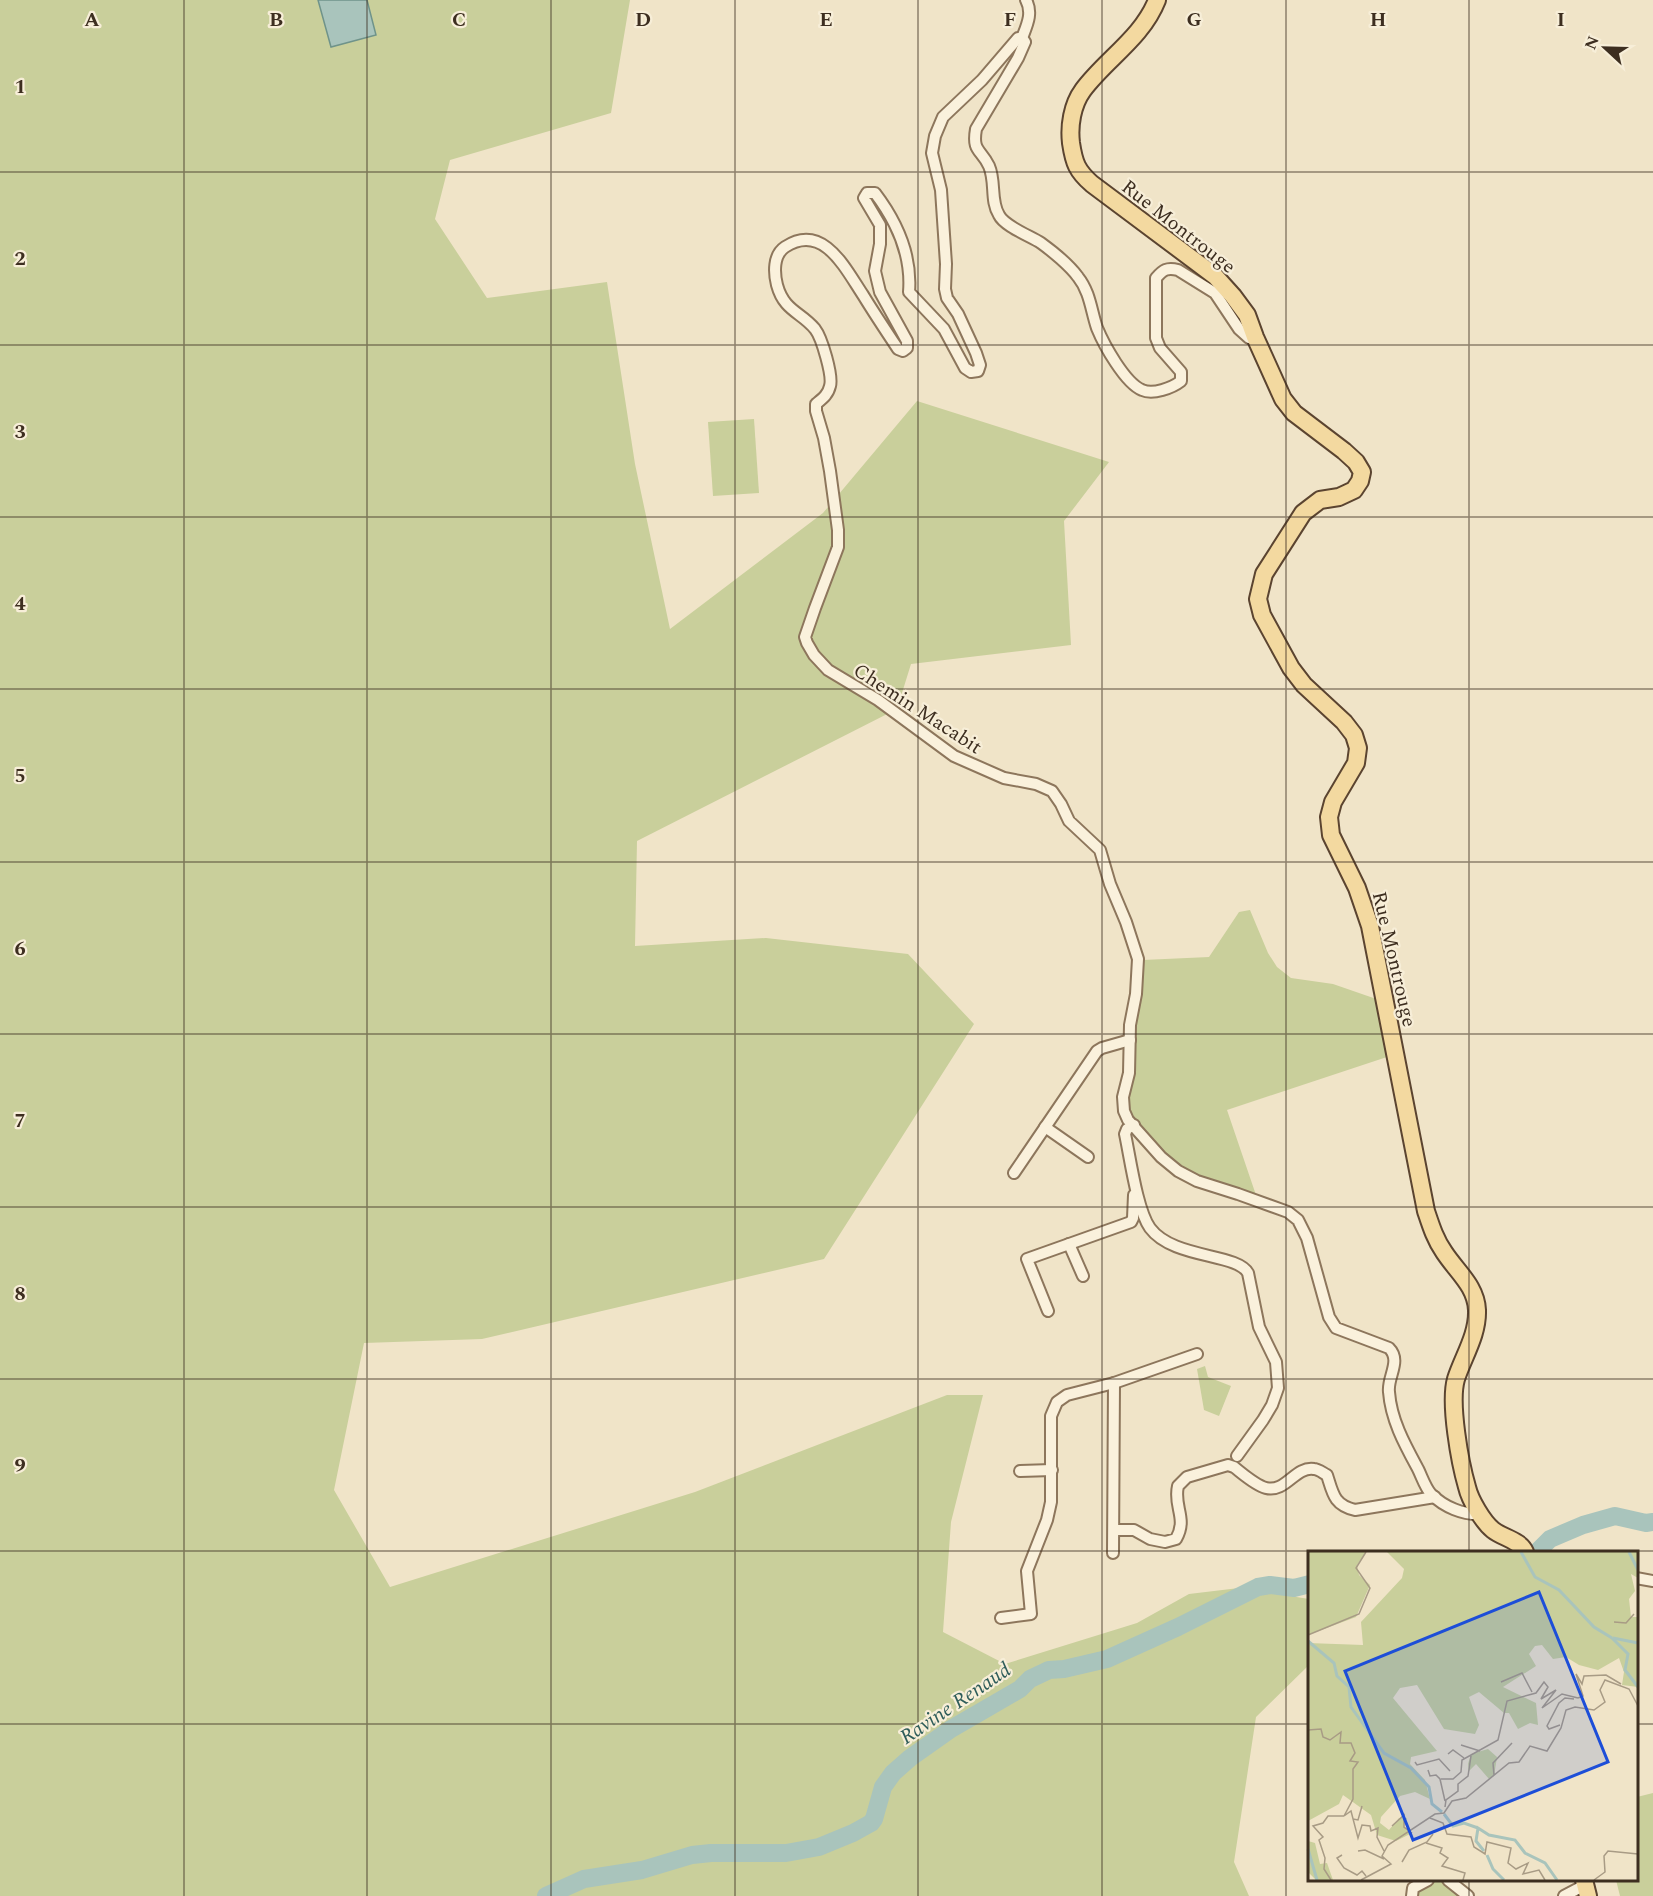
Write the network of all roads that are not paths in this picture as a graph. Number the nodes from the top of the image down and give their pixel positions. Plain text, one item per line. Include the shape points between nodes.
1 (1026, 0) edge
2 (1157, 0) edge
3 (1022, 38) junction
4 (1255, 337) junction
5 (1130, 1040) junction
6 (1134, 1125) junction
7 (1045, 1127) junction
8 (1088, 1156) dead end
9 (1014, 1173) dead end
10 (1136, 1186) junction
11 (1069, 1244) junction
12 (1083, 1276) dead end
13 (1048, 1311) dead end
14 (1197, 1354) dead end
15 (1114, 1383) junction
16 (1237, 1456) dead end
17 (1052, 1470) junction
18 (1020, 1471) dead end
19 (1435, 1497) junction
20 (1481, 1514) junction
21 (1114, 1530) junction
22 (1524, 1551) edge
23 (1113, 1553) dead end
24 (1638, 1578) edge
25 (1653, 1581) edge
26 (1001, 1618) dead end
27 (1426, 1881) edge
28 (1449, 1881) edge
29 (1586, 1887) edge
30 (1412, 1896) edge
31 (1468, 1896) edge
32 (1564, 1896) edge

1 - 3 street via 1030,8
2 - 4 main road, Rue Montrouge via 1144,24 1082,91 1071,117 1073,154 1079,172 1092,184 1215,276 1247,315
3 - 4 street via 1025,42 1018,58 976,129 974,140 994,182 995,208 1000,218 1041,243 1077,275 1116,363 1143,391 1154,392 1180,381 1181,372 1156,338 1156,278 1163,270 1178,270 1215,293 1239,329 1249,338
3 - 5 street, Chemin Macabit via 943,117 932,153 941,190 945,289 976,353 978,371 965,368 944,329 909,292 903,239 875,193 867,193 864,198 880,225 875,271 880,292 907,341 903,351 898,349 840,258 826,247 807,239 795,241 781,250 774,266 777,286 786,305 816,330 830,373 831,385 827,395 816,404 816,411 830,471 838,548 805,637 828,670 878,700 954,756 1004,778 1052,791 1069,821 1100,850 1138,959
4 - 20 main road, Rue Montrouge via 1283,399 1294,413 1344,451 1362,472 1354,490 1320,500 1303,513 1264,574 1258,599 1262,615 1291,669 1344,722 1358,748 1356,763 1333,802 1329,817 1331,834 1370,926 1428,1219 1445,1254 1473,1289 1477,1326 1455,1382 1455,1401 1462,1470
5 - 6 street, Chemin Macabit via 1129,1073 1123,1097 1124,1111
5 - 7 street via 1097,1052
6 - 10 street via 1125,1134
6 - 19 street, Chemin Macabit via 1178,1171 1288,1212 1298,1220 1336,1328 1393,1352 1395,1365 1388,1389 1398,1430
7 - 8 street
7 - 9 street
10 - 11 street via 1131,1222
10 - 16 street via 1143,1215 1150,1229 1160,1237 1179,1248 1235,1262 1248,1273 1259,1327 1276,1362 1278,1388 1263,1420
11 - 12 street
11 - 13 street via 1027,1259
14 - 15 street
15 - 17 street via 1067,1395 1057,1402 1051,1416
15 - 21 street
17 - 18 street
17 - 26 street via 1047,1520 1027,1571 1031,1614
19 - 20 street via 1447,1506
19 - 21 street via 1355,1510 1342,1507 1327,1475 1315,1468 1272,1489 1228,1465 1187,1478 1178,1486 1181,1530 1176,1539 1165,1542 1134,1530
20 - 22 main road, Rue Montrouge via 1495,1532
21 - 23 street
24 - 25 street
27 - 30 street via 1413,1888
28 - 31 street
29 - 32 street

